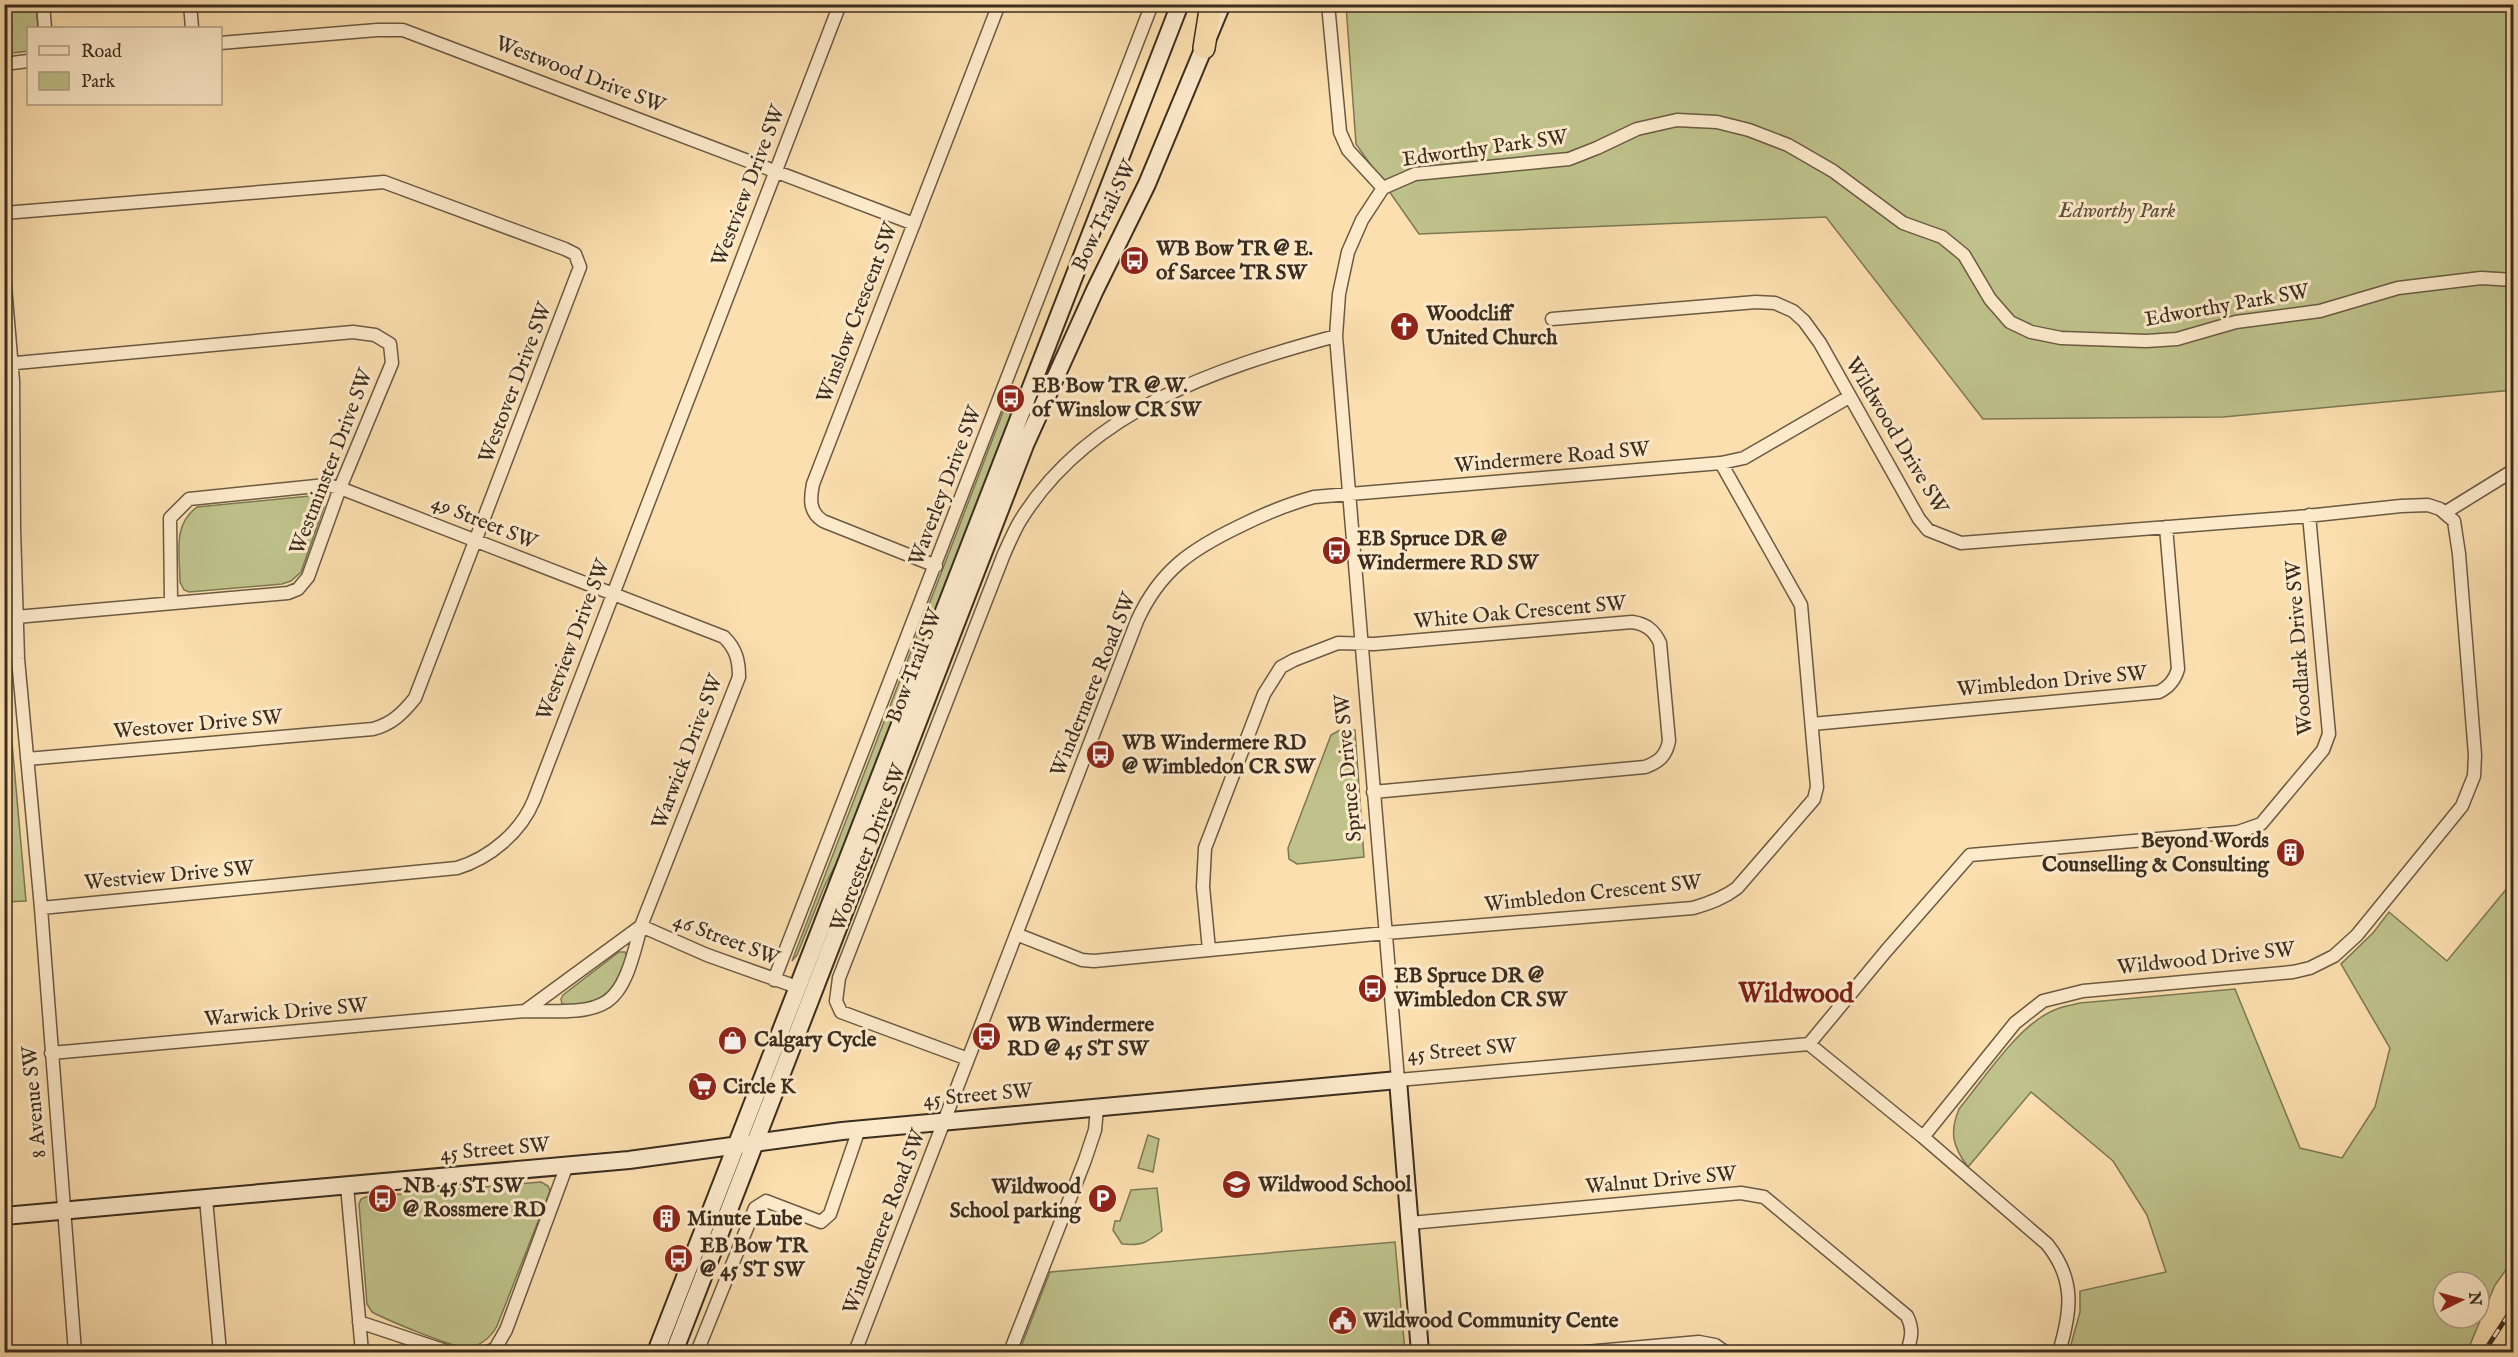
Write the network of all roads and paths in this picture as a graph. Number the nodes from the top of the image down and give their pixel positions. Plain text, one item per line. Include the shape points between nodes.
1 (43, 4) edge
2 (190, 4) edge
3 (840, 4) edge
4 (999, 4) edge
5 (1152, 4) edge
6 (1180, 4) edge
7 (1211, 4) edge
8 (1222, 4) edge
9 (1328, 4) edge
10 (45, 27) edge
11 (192, 27) edge
12 (222, 43) edge
13 (1204, 48) junction
14 (27, 61) edge
15 (4, 64) edge
16 (776, 171) junction
17 (1383, 188) junction
18 (4, 213) edge
19 (914, 224) junction
20 (4, 273) edge
21 (1075, 276) junction
22 (2514, 280) edge
23 (1095, 290) junction
24 (1552, 319) dead end
25 (1336, 336) junction
26 (9, 363) edge
27 (1849, 397) junction
28 (1721, 463) junction
29 (2514, 470) edge
30 (340, 488) junction
31 (1349, 494) junction
32 (2446, 512) junction
33 (2309, 515) junction
34 (2166, 527) junction
35 (476, 541) junction
36 (936, 566) junction
37 (613, 594) junction
38 (171, 603) junction
39 (16, 617) junction
40 (1361, 644) junction
41 (1812, 724) junction
42 (27, 759) junction
43 (1373, 792) junction
44 (41, 908) junction
45 (641, 927) junction
46 (1386, 933) junction
47 (1016, 934) junction
48 (1209, 951) junction
49 (774, 980) junction
50 (797, 987) junction
51 (525, 1011) junction
52 (1809, 1044) junction
53 (51, 1053) junction
54 (968, 1059) junction
55 (1398, 1080) junction
56 (1097, 1108) junction
57 (945, 1122) junction
58 (860, 1130) junction
59 (1923, 1137) junction
60 (757, 1143) junction
61 (735, 1147) junction
62 (567, 1165) junction
63 (347, 1186) junction
64 (206, 1199) junction
65 (64, 1212) junction
66 (4, 1216) edge
67 (1410, 1223) junction
68 (359, 1322) junction
69 (75, 1353) edge
70 (219, 1353) edge
71 (362, 1353) edge
72 (448, 1353) edge
73 (488, 1353) edge
74 (656, 1353) edge
75 (674, 1353) edge
76 (697, 1353) edge
77 (855, 1353) edge
78 (1011, 1353) edge
79 (1420, 1353) edge
80 (1585, 1353) edge
81 (1725, 1353) edge
82 (1906, 1353) edge
83 (2058, 1353) edge

1 - 10 street
2 - 11 street
3 - 16 street, Westview Drive SW
4 - 19 street, Winslow Crescent SW
5 - 36 street, Waverley Drive SW
6 - 21 main road, Bow Trail SW
7 - 13 highway
8 - 13 main road, Bow Trail SW
9 - 17 street via 1340,132 1348,150
12 - 16 street, Westwood Drive SW via 403,30
13 - 23 main road, Bow Trail SW via 1147,184
14 - 15 street
16 - 19 street, Westwood Drive SW
16 - 37 street, Westview Drive SW
17 - 22 street, Edworthy Park SW via 1415,174 1569,159 1637,129 1677,120 1718,122 1788,145 1841,177 1903,223 1942,237 1964,255 1990,299 2010,322 2031,332 2061,338 2177,339 2236,322 2320,310 2398,288 2481,278
17 - 25 street, Spruce Drive SW via 1362,220 1348,252
18 - 35 street, Westover Drive SW via 384,182 575,254 580,267 575,284
19 - 36 street, Winslow Crescent SW via 810,499 815,515 823,521
20 - 26 street, 8 Avenue SW
21 - 23 main road via 1082,289
21 - 50 main road, Bow Trail SW
23 - 60 main road, Bow Trail SW via 1006,492
24 - 27 street, Wildwood Drive SW via 1775,303 1804,321
25 - 31 street, Spruce Drive SW
25 - 54 street, Worcester Drive SW via 1221,370 1135,412 1100,434 1060,469 1020,522 1004,554 839,978 836,1001 841,1012
26 - 30 street, Westminster Drive SW via 353,332 375,335 390,344 392,363
26 - 39 street, 8 Avenue SW
27 - 28 street, Windermere Road SW via 1744,458
27 - 34 street, Wildwood Drive SW via 1919,519 1928,530 1943,537 1961,543 1982,543
28 - 31 street, Windermere Road SW
28 - 41 street, Wimbledon Crescent SW via 1801,605
29 - 32 street
30 - 35 street, 49 Street SW
30 - 38 street, Westminster Drive SW via 308,577 298,589
30 - 38 street, 49 Street SW via 326,485 189,499 170,518
31 - 40 street, Spruce Drive SW
31 - 47 street, Windermere Road SW via 1314,497 1275,509 1195,549 1155,587 1137,621
32 - 33 street, Wildwood Drive SW via 2428,505
32 - 59 street, Wildwood Drive SW via 2457,533 2474,776 2463,806 2357,934 2334,956 2293,972 2083,991 2043,1000 2015,1023
33 - 34 street, Wildwood Drive SW
33 - 52 street, Woodlark Drive SW via 2329,734 2323,750 2261,824 2238,832 1970,855
34 - 41 street, Wimbledon Drive SW via 2178,669 2164,690
35 - 37 street, 49 Street SW
35 - 42 street, Westover Drive SW via 415,698 384,726
36 - 49 street, Waverley Drive SW
37 - 44 street, Westview Drive SW via 530,809 511,834 474,861 447,869
37 - 45 street, Warwick Drive SW via 724,637 734,646 739,662 739,677
38 - 39 street, Westminster Drive SW
39 - 42 street, 8 Avenue SW
40 - 43 street, Spruce Drive SW
40 - 43 street, White Oak Crescent SW via 1644,624 1660,643 1669,741 1661,759 1645,767
40 - 48 street via 1338,643 1294,660 1281,667 1264,694 1205,848 1203,887
41 - 46 street, Wimbledon Crescent SW via 1817,787 1814,800 1737,888 1712,903 1693,908
42 - 44 street, 8 Avenue SW
43 - 46 street, Spruce Drive SW
44 - 53 street, 8 Avenue SW
45 - 49 street, 46 Street SW
45 - 51 street
45 - 51 street, Warwick Drive SW via 633,959 621,988 611,1000 592,1008
46 - 48 street, Wimbledon Crescent SW
46 - 55 street, Spruce Drive SW
47 - 48 street, Wimbledon Crescent SW via 1082,960
47 - 54 street, Windermere Road SW
49 - 50 street, 46 Street SW
50 - 61 main road, Bow Trail SW
51 - 53 street, Warwick Drive SW
52 - 55 street, 45 Street SW
52 - 59 street
53 - 65 street, 8 Avenue SW
54 - 57 street, Windermere Road SW
55 - 56 main road, 45 Street SW
55 - 67 main road, Spruce Drive SW
56 - 57 main road, 45 Street SW
56 - 78 street via 1095,1130
57 - 58 main road, 45 Street SW
57 - 77 street, Windermere Road SW
58 - 60 main road, 45 Street SW
58 - 76 street via 830,1214 821,1222 766,1201 755,1208
59 - 83 street via 2055,1254 2067,1280 2070,1309
60 - 61 main road, 45 Street SW
60 - 75 main road, Bow Trail SW
61 - 62 main road, 45 Street SW
61 - 74 main road, Bow Trail SW
62 - 63 main road, 45 Street SW
62 - 73 street via 506,1330 495,1349
63 - 64 main road, 45 Street SW
63 - 68 street
64 - 65 main road, 45 Street SW
64 - 70 street
65 - 66 main road, 45 Street SW
65 - 69 street, 8 Avenue SW
67 - 79 main road, Spruce Drive SW
67 - 82 street, Walnut Drive SW via 1755,1194 1764,1197 1907,1317 1912,1334
68 - 71 street
68 - 72 street
80 - 81 street via 1699,1342 1715,1345

